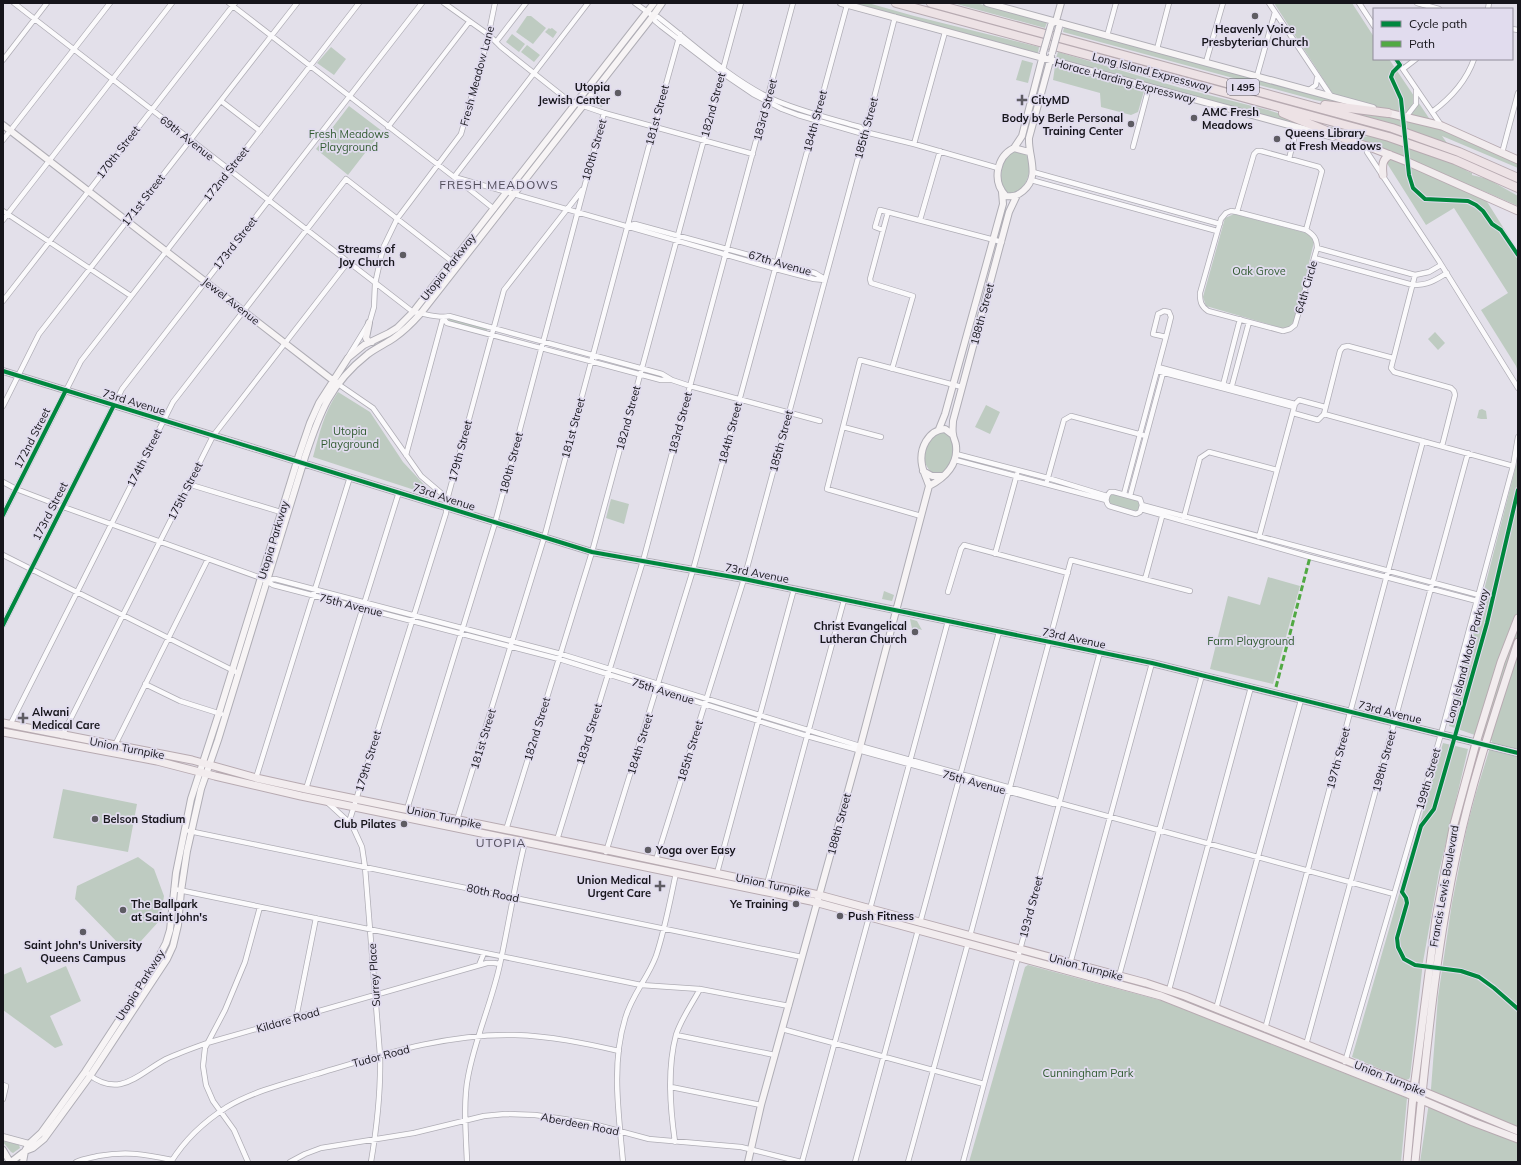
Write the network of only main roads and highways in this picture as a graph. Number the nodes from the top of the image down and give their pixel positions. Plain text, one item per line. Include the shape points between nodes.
1 (887, 3) edge
2 (896, 3) edge
3 (931, 3) edge
4 (919, 9) junction
5 (1201, 86) junction
6 (1239, 86) junction
7 (1388, 112) joint
8 (1352, 141) joint
9 (1390, 155) junction
10 (1518, 160) edge
11 (1383, 175) road end
12 (1518, 178) edge
13 (1518, 188) edge
14 (1518, 211) edge
15 (1518, 618) edge
16 (1518, 642) edge
17 (7, 724) edge
18 (3, 732) edge
19 (355, 803) junction
20 (818, 899) junction
21 (919, 926) junction
22 (1344, 1064) junction
23 (1414, 1088) junction
24 (1422, 1091) junction
25 (1414, 1096) junction
26 (1421, 1099) junction
27 (1518, 1131) edge
28 (1518, 1139) edge
29 (1407, 1162) edge
30 (1415, 1162) edge

1 - 4 highway
2 - 4 highway, Long Island Expressway / I 495
3 - 6 highway, Long Island Expressway / I 495
4 - 5 highway, Long Island Expressway / I 495
5 - 8 highway via 1290,115
5 - 13 highway, Long Island Expressway / I 495 via 1401,140
6 - 7 highway via 1335,106
6 - 12 highway, Long Island Expressway / I 495 via 1403,131
7 - 10 main road via 1442,126
8 - 9 main road, Horace Harding Expressway
9 - 11 main road via 1382,165
9 - 14 main road, Horace Harding Expressway
15 - 23 main road, Francis Lewis Boulevard via 1501,662 1476,743 1454,828 1436,918
16 - 24 main road, Francis Lewis Boulevard via 1484,746 1458,848 1440,941
17 - 19 main road, Union Turnpike via 192,760
18 - 19 main road, Union Turnpike via 157,761 325,801
19 - 20 main road, Union Turnpike via 604,859
19 - 20 main road, Union Turnpike via 407,809 656,860 768,884
20 - 21 main road, Union Turnpike via 870,909
20 - 21 main road, Union Turnpike via 869,917
21 - 22 main road, Union Turnpike via 968,943 1161,996
21 - 22 main road, Union Turnpike via 970,936 1169,990 1306,1045
22 - 23 main road, Union Turnpike
22 - 25 main road, Union Turnpike
23 - 24 main road, Union Turnpike
23 - 25 main road, Francis Lewis Boulevard
24 - 26 main road, Francis Lewis Boulevard
24 - 27 main road, Union Turnpike
25 - 26 main road, Union Turnpike
25 - 29 main road, Francis Lewis Boulevard
26 - 28 main road, Union Turnpike
26 - 30 main road, Francis Lewis Boulevard

